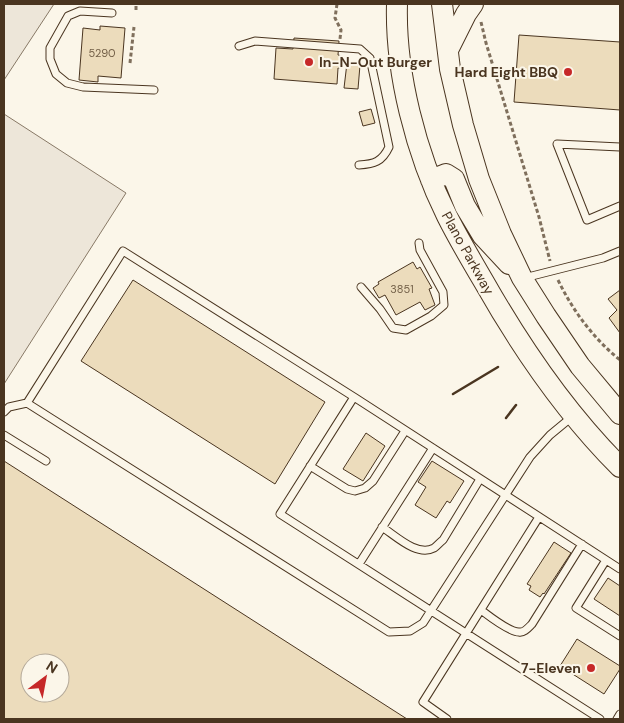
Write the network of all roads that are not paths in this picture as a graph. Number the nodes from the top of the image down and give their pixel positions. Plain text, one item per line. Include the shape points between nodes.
1 (442, 4) edge
2 (396, 7) edge
3 (477, 11) edge
4 (112, 13) dead end
5 (239, 46) dead end
6 (448, 50) junction
7 (154, 90) dead end
8 (620, 147) edge
9 (359, 164) dead end
10 (431, 180) junction
11 (620, 206) edge
12 (419, 243) dead end
13 (620, 251) edge
14 (522, 278) junction
15 (360, 287) dead end
16 (354, 398) junction
17 (26, 403) junction
18 (4, 412) edge
19 (620, 414) edge
20 (573, 416) junction
21 (405, 430) junction
22 (4, 435) edge
23 (433, 448) junction
24 (46, 461) dead end
25 (310, 466) junction
26 (620, 467) edge
27 (480, 479) junction
28 (505, 494) junction
29 (539, 517) junction
30 (382, 527) junction
31 (582, 544) junction
32 (606, 560) junction
33 (359, 564) junction
34 (620, 569) edge
35 (481, 610) junction
36 (432, 611) junction
37 (467, 634) junction
38 (620, 636) edge
39 (620, 714) edge
40 (447, 719) edge
41 (600, 719) edge
42 (617, 719) edge

1 - 6 main road
2 - 10 main road, Plano Parkway via 398,50 404,80
3 - 6 main road via 466,14
4 - 7 lane via 80,11 68,16 50,48 56,74 67,82 84,87
5 - 9 lane via 256,41 340,47 360,49 370,58 389,147 385,156 375,164
6 - 14 main road via 463,125 479,179
8 - 11 lane via 557,144 586,220
10 - 14 main road via 446,174 454,179 482,236
10 - 20 main road, Plano Parkway via 447,216 524,350
12 - 15 lane via 443,292 444,305 431,316 406,330 393,328
13 - 14 lane
14 - 19 main road via 580,366
16 - 17 lane via 123,251
16 - 21 lane
16 - 25 lane
17 - 18 lane via 9,407
17 - 36 lane via 389,632 410,631 422,624
20 - 26 main road, Plano Parkway
20 - 28 lane via 530,457
21 - 23 lane
21 - 25 lane via 373,481 365,488 347,489
22 - 24 lane
23 - 27 lane
23 - 30 lane
25 - 33 lane via 280,514
27 - 28 lane
27 - 30 lane via 443,540 434,548 414,548
28 - 29 lane
28 - 36 lane
29 - 31 lane
29 - 35 lane
30 - 33 lane
31 - 32 lane
31 - 35 lane via 532,624 524,631 518,633
32 - 34 lane
32 - 38 lane via 576,608
33 - 36 lane
35 - 37 lane
36 - 37 lane
37 - 40 lane via 423,702
37 - 41 lane
39 - 42 lane

